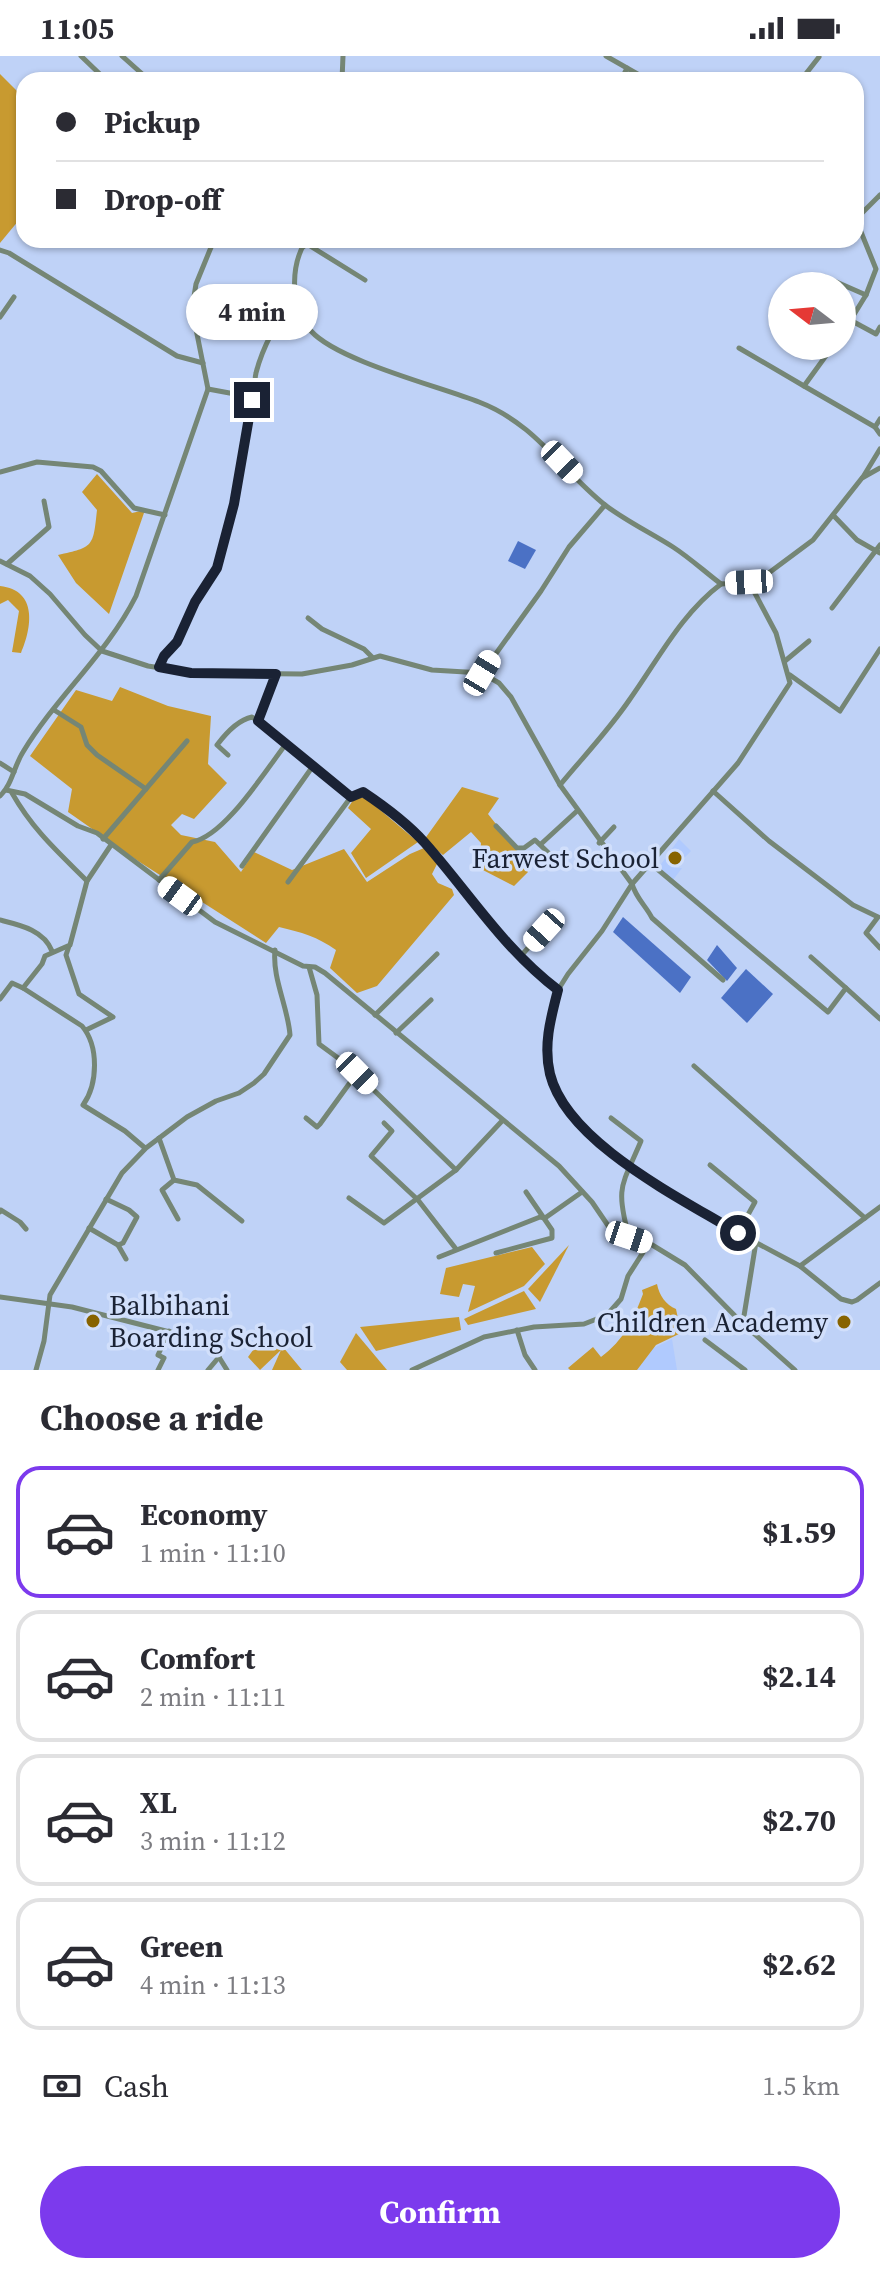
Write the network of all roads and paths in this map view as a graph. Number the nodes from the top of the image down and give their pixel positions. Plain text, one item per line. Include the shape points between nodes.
1 (81, 56) edge
2 (122, 56) edge
3 (606, 56) edge
4 (627, 68) junction
5 (98, 72) edge
6 (140, 72) edge
7 (625, 72) edge
8 (634, 72) edge
9 (864, 239) edge
10 (211, 248) edge
11 (302, 248) edge
12 (313, 248) edge
13 (0, 250) edge
14 (365, 280) dead end
15 (856, 291) edge
16 (866, 295) junction
17 (14, 297) dead end
18 (296, 302) junction
19 (856, 314) edge
20 (0, 317) edge
21 (856, 323) edge
22 (880, 327) edge
23 (739, 348) dead end
24 (823, 360) edge
25 (203, 363) junction
26 (804, 386) junction
27 (208, 389) junction
28 (251, 397) junction
29 (880, 419) edge
30 (875, 427) junction
31 (880, 434) edge
32 (880, 449) edge
33 (880, 468) edge
34 (0, 472) edge
35 (862, 478) junction
36 (44, 501) dead end
37 (605, 505) junction
38 (165, 515) junction
39 (833, 515) junction
40 (879, 550) edge
41 (4, 562) edge
42 (749, 582) junction
43 (721, 584) junction
44 (832, 608) dead end
45 (308, 618) dead end
46 (809, 641) dead end
47 (880, 649) edge
48 (102, 651) junction
49 (372, 657) junction
50 (785, 661) junction
51 (159, 667) junction
52 (482, 673) junction
53 (276, 674) junction
54 (789, 675) junction
55 (54, 710) junction
56 (258, 721) junction
57 (187, 741) dead end
58 (286, 744) junction
59 (228, 755) dead end
60 (0, 763) edge
61 (313, 766) junction
62 (14, 772) junction
63 (560, 785) junction
64 (146, 789) junction
65 (9, 791) junction
66 (713, 791) junction
67 (0, 796) edge
68 (351, 797) junction
69 (577, 811) junction
70 (496, 826) dead end
71 (614, 827) dead end
72 (103, 839) junction
73 (599, 843) junction
74 (541, 844) junction
75 (111, 845) junction
76 (557, 861) dead end
77 (650, 863) junction
78 (242, 866) dead end
79 (159, 880) junction
80 (87, 881) junction
81 (288, 882) dead end
82 (632, 884) junction
83 (879, 916) edge
84 (0, 920) edge
85 (544, 930) dead end
86 (69, 946) junction
87 (880, 948) edge
88 (275, 950) junction
89 (52, 951) junction
90 (437, 954) dead end
91 (520, 957) junction
92 (811, 957) dead end
93 (309, 967) junction
94 (723, 980) dead end
95 (23, 988) junction
96 (846, 988) junction
97 (558, 990) junction
98 (0, 999) edge
99 (431, 1000) dead end
100 (375, 1015) junction
101 (880, 1019) edge
102 (86, 1030) junction
103 (396, 1033) junction
104 (694, 1066) dead end
105 (357, 1073) junction
106 (306, 1118) dead end
107 (611, 1118) dead end
108 (502, 1121) junction
109 (384, 1123) dead end
110 (159, 1138) junction
111 (146, 1148) junction
112 (710, 1165) dead end
113 (628, 1166) junction
114 (456, 1170) junction
115 (174, 1180) junction
116 (526, 1192) dead end
117 (582, 1192) junction
118 (349, 1198) dead end
119 (106, 1199) junction
120 (418, 1200) junction
121 (880, 1207) edge
122 (0, 1210) edge
123 (545, 1218) junction
124 (865, 1218) junction
125 (178, 1219) dead end
126 (242, 1221) dead end
127 (89, 1228) junction
128 (26, 1229) dead end
129 (738, 1233) junction
130 (629, 1237) junction
131 (756, 1242) junction
132 (649, 1243) junction
133 (118, 1245) junction
134 (456, 1249) junction
135 (496, 1253) dead end
136 (439, 1257) dead end
137 (126, 1259) dead end
138 (800, 1266) junction
139 (880, 1283) edge
140 (0, 1297) edge
141 (50, 1303) junction
142 (742, 1323) junction
143 (517, 1330) junction
144 (169, 1331) junction
145 (705, 1340) dead end
146 (219, 1357) junction
147 (36, 1370) edge
148 (158, 1370) edge
149 (208, 1370) edge
150 (227, 1370) edge
151 (412, 1370) edge
152 (535, 1370) edge
153 (745, 1370) edge
154 (795, 1370) edge

1 - 5 street
2 - 6 street
3 - 4 street
4 - 7 street
4 - 8 street
9 - 16 street via 876,269
10 - 25 street via 192,309
11 - 18 street
12 - 14 street
13 - 25 street via 177,356
15 - 16 street
16 - 19 street
17 - 20 street
18 - 28 street via 276,326
18 - 37 street via 314,335 332,347 514,418
21 - 22 street via 876,334
23 - 26 street
24 - 26 street
25 - 27 street
26 - 30 street
27 - 28 street
27 - 38 street
28 - 51 street via 234,504 217,568
29 - 30 street
30 - 31 street
32 - 35 street
33 - 35 street
34 - 38 street via 37,462 93,467 134,508
35 - 39 street
36 - 41 street via 49,527
37 - 43 street
37 - 52 street via 569,547
38 - 48 street via 136,596
39 - 40 street via 857,540
39 - 42 street via 813,540
40 - 44 street
41 - 48 street via 50,594
42 - 43 street
42 - 50 street
43 - 63 street via 705,596
45 - 49 street
46 - 50 street
47 - 54 street via 840,711
48 - 51 street
48 - 55 street
49 - 52 street via 432,670
49 - 53 street via 323,671
50 - 54 street
51 - 53 street via 191,673
52 - 63 street via 511,697
53 - 56 street
54 - 66 street via 783,696
55 - 62 street
55 - 64 street via 81,727 97,755
56 - 58 street
56 - 59 street via 241,720 223,737 217,745
57 - 64 street
58 - 61 street
58 - 79 street via 221,826 192,842
60 - 62 street
61 - 68 street
61 - 78 street
62 - 65 street
63 - 69 street
64 - 72 street
65 - 67 street
65 - 72 street via 25,794
65 - 80 street via 44,840
66 - 77 street
66 - 83 street via 853,905
68 - 81 street
68 - 91 street via 363,792 422,840
69 - 73 street
69 - 74 street
70 - 74 street via 517,848 533,840
71 - 73 street
72 - 75 street
73 - 82 street
74 - 76 street
75 - 79 street
75 - 80 street
77 - 82 street
77 - 96 street via 826,1011
79 - 88 street via 215,922
80 - 86 street
82 - 94 street via 652,918
82 - 97 street
83 - 87 street via 866,933
84 - 89 street via 36,933
85 - 91 street
86 - 89 street
86 - 102 street via 66,955 79,994 113,1017
88 - 93 street
88 - 110 street via 290,1035 254,1083 202,1108
89 - 95 street
90 - 100 street
91 - 97 street
92 - 96 street
93 - 100 street via 325,973
93 - 105 street via 317,995 319,1044
95 - 98 street via 12,983
95 - 102 street
96 - 101 street
97 - 113 street via 548,1025 549,1072 556,1090 583,1128
99 - 103 street
100 - 103 street
102 - 111 street via 94,1053 93,1079 83,1105
103 - 108 street
104 - 124 street
105 - 106 street via 317,1127
105 - 114 street
107 - 113 street via 641,1141
108 - 114 street
108 - 117 street via 559,1166
109 - 120 street via 392,1131 371,1156
110 - 111 street
110 - 115 street
111 - 119 street
112 - 129 street via 755,1202
113 - 129 street
113 - 130 street via 621,1194
114 - 120 street
115 - 125 street via 162,1190
115 - 126 street via 197,1185
116 - 123 street
117 - 123 street
117 - 130 street via 609,1227
118 - 120 street via 384,1223
119 - 127 street
119 - 133 street via 137,1217
120 - 134 street
121 - 124 street
122 - 128 street
123 - 134 street
123 - 135 street via 552,1238
124 - 138 street
127 - 133 street
127 - 141 street
129 - 131 street
130 - 132 street
131 - 138 street
131 - 142 street
132 - 142 street via 685,1265
132 - 143 street via 628,1276 621,1299 607,1315 584,1324
133 - 137 street
134 - 136 street
138 - 139 street via 852,1302
140 - 141 street
141 - 144 street
141 - 147 street
142 - 154 street
143 - 151 street via 484,1337
143 - 152 street
144 - 146 street via 201,1340
144 - 148 street via 158,1355 164,1358
145 - 153 street
146 - 149 street
146 - 150 street

